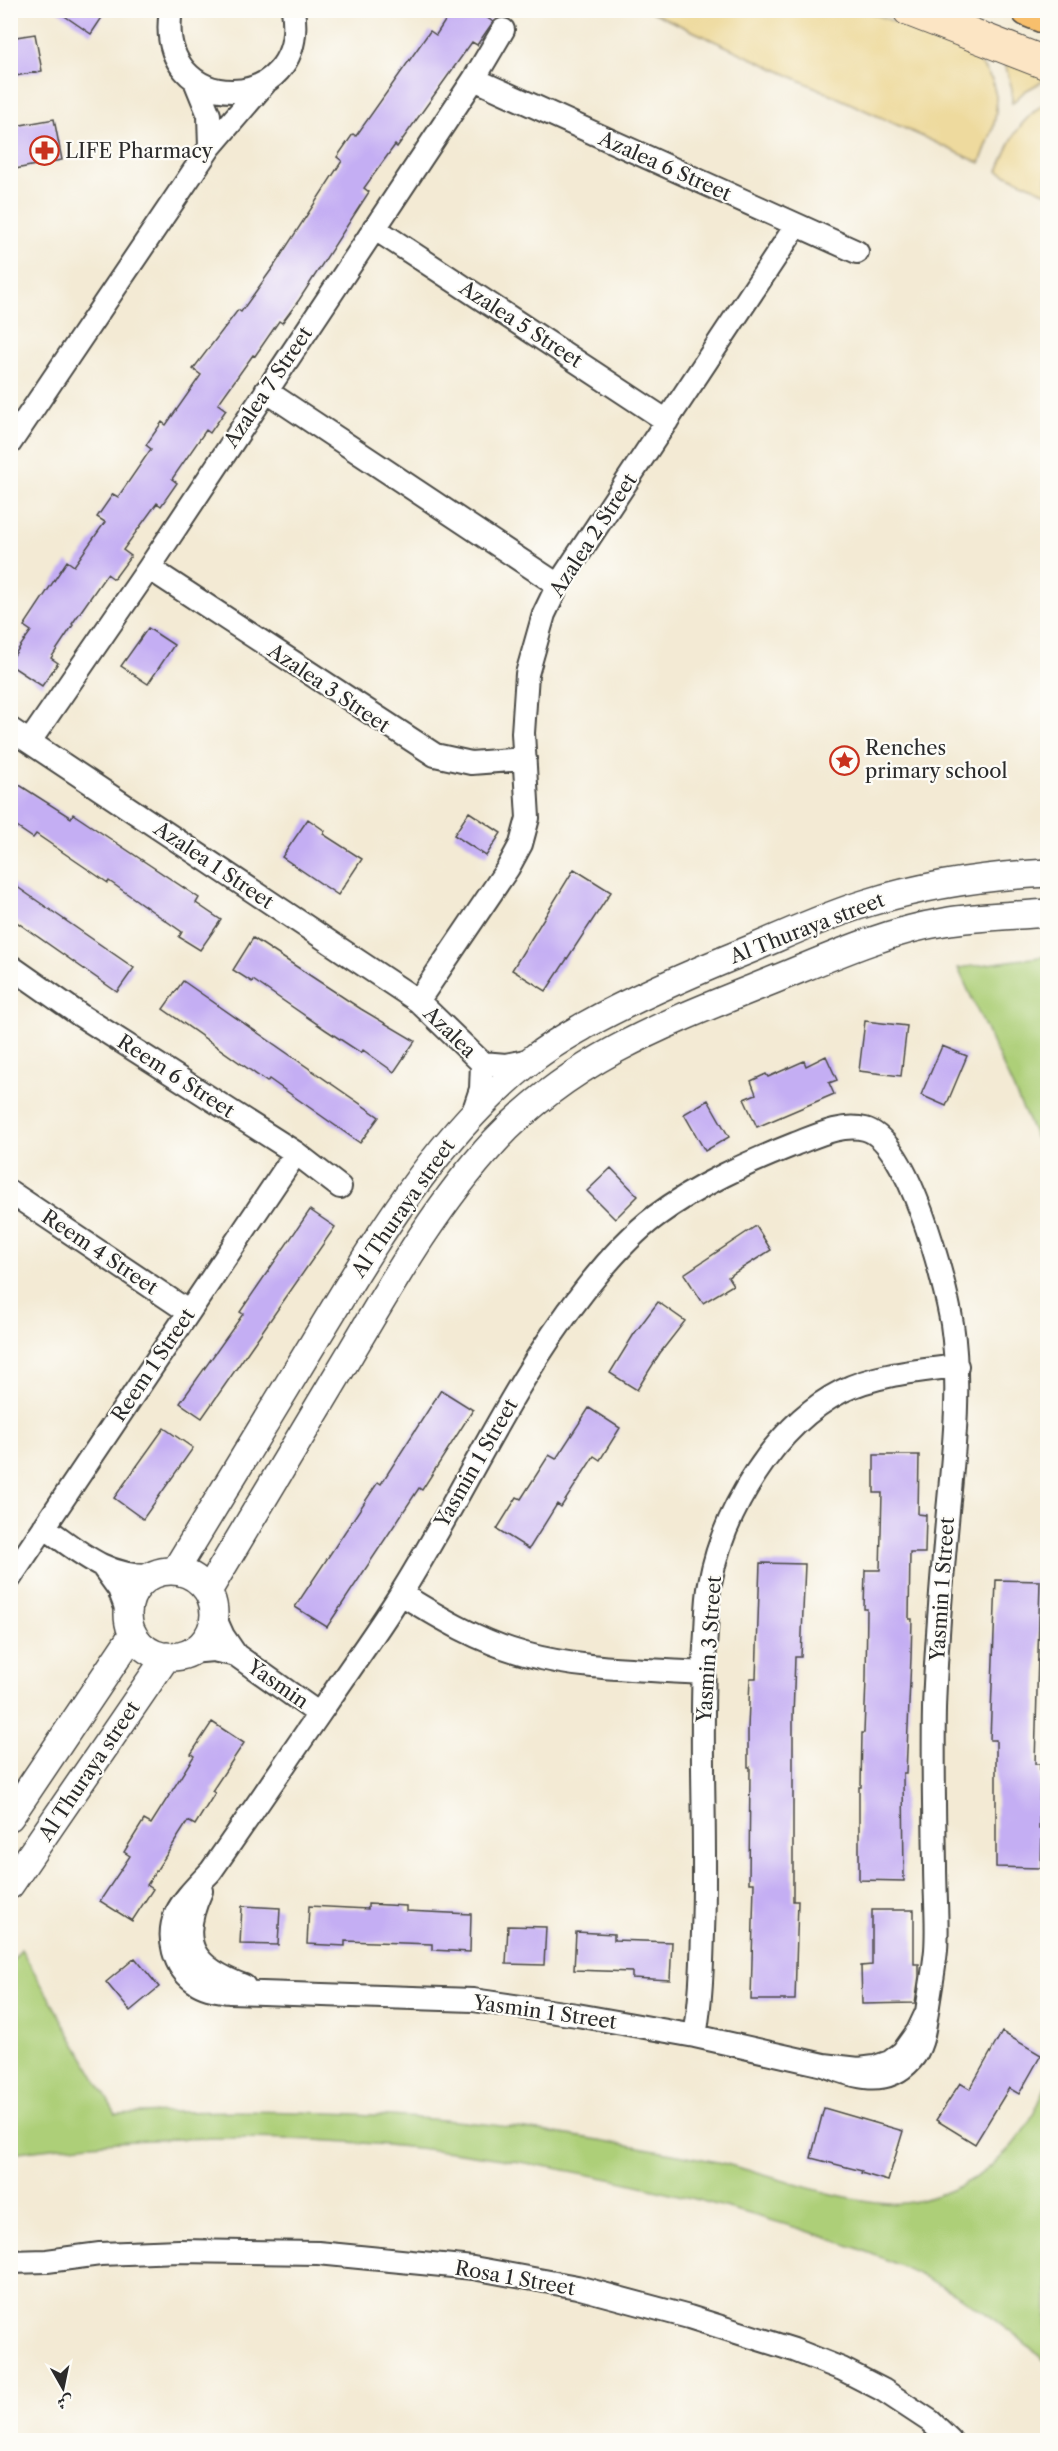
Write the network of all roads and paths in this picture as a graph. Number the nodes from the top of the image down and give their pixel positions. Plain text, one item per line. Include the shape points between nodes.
1 (171, 10) edge
2 (909, 10) edge
3 (1028, 10) edge
4 (299, 16) edge
5 (1047, 18) edge
6 (503, 30) dead end
7 (1047, 64) edge
8 (474, 80) junction
9 (196, 83) junction
10 (265, 83) junction
11 (210, 147) junction
12 (796, 226) junction
13 (374, 228) junction
14 (857, 252) dead end
15 (266, 391) junction
16 (667, 421) junction
17 (10, 443) edge
18 (149, 568) junction
19 (558, 585) junction
20 (10, 729) edge
21 (30, 741) junction
22 (525, 759) junction
23 (1047, 873) edge
24 (1047, 913) edge
25 (10, 966) edge
26 (418, 1001) junction
27 (531, 1060) junction
28 (482, 1063) junction
29 (473, 1113) junction
30 (296, 1153) junction
31 (340, 1188) dead end
32 (10, 1192) edge
33 (189, 1312) junction
34 (957, 1366) junction
35 (44, 1527) junction
36 (103, 1567) junction
37 (163, 1573) junction
38 (10, 1578) edge
39 (401, 1594) junction
40 (211, 1603) junction
41 (130, 1623) junction
42 (179, 1654) junction
43 (236, 1655) junction
44 (703, 1673) junction
45 (319, 1714) junction
46 (10, 1817) edge
47 (10, 1886) edge
48 (695, 2036) junction
49 (47, 2261) junction
50 (10, 2262) edge
51 (10, 2275) edge
52 (951, 2440) edge

1 - 9 street via 168,29 172,51
2 - 7 main road
3 - 5 main road
4 - 10 street via 288,60
6 - 8 street, Azalea 7 Street
8 - 12 street, Azalea 6 Street
8 - 13 street, Azalea 7 Street
9 - 10 street via 231,93
9 - 11 street via 209,115
10 - 11 street
11 - 17 street
12 - 14 street, Azalea 6 Street
12 - 16 street, Azalea 2 Street
13 - 15 street, Azalea 7 Street
13 - 16 street, Azalea 5 Street
15 - 18 street, Azalea 7 Street
15 - 19 street
16 - 19 street, Azalea 2 Street
18 - 21 street, Azalea 7 Street
18 - 22 street, Azalea 3 Street via 435,755 471,763
19 - 22 street, Azalea 2 Street via 544,614 527,674
20 - 21 street, Azalea 1 Street
21 - 26 street, Azalea 1 Street
22 - 26 street, Azalea 2 Street via 528,818 521,844
23 - 27 street, Al Thuraya street via 947,884 833,915 673,981 613,1010
24 - 40 street, Al Thuraya street via 942,922 877,940 632,1039 538,1101 460,1183 390,1287
25 - 30 street, Reem 6 Street
26 - 28 street, Azalea
27 - 28 street, Azalea via 507,1065
27 - 29 street, Al Thuraya street
28 - 29 street, Azalea via 481,1089
29 - 37 street, Al Thuraya street via 427,1167
30 - 31 street, Reem 6 Street
30 - 33 street, Reem 1 Street
32 - 33 street, Reem 4 Street
33 - 35 street, Reem 1 Street
34 - 39 street, Yasmin 1 Street via 944,1283 903,1171 896,1138 876,1118 848,1116 816,1136 755,1159 705,1185 654,1218 608,1262 536,1359
34 - 44 street, Yasmin 3 Street via 882,1378 842,1391 810,1412 759,1468 721,1542 712,1574
34 - 48 street, Yasmin 1 Street via 956,1426 935,1672 936,1951 919,2048 897,2072 864,2079
35 - 36 street
35 - 38 street, Reem 1 Street
36 - 37 street via 128,1575
36 - 41 street via 119,1589
37 - 40 street via 188,1574 200,1581
37 - 41 street via 138,1586 131,1598
39 - 44 street via 468,1632 524,1654 561,1662
39 - 45 street, Yasmin 1 Street
40 - 42 street via 207,1637
40 - 43 street, Yasmin
41 - 42 street via 141,1645 153,1653
41 - 46 street, Al Thuraya street
42 - 43 street, Yasmin via 213,1650
42 - 47 street, Al Thuraya street
43 - 45 street, Yasmin
44 - 48 street, Yasmin 3 Street via 705,1880
45 - 48 street, Yasmin 1 Street via 212,1871 193,1910 189,1930 194,1951 206,1968 261,1992 473,2000
49 - 50 street, Rosa 1 Street
49 - 51 street, Rosa 1 Street
49 - 52 street, Rosa 1 Street via 168,2251 318,2253 473,2268 577,2287 689,2317 842,2369 883,2390

